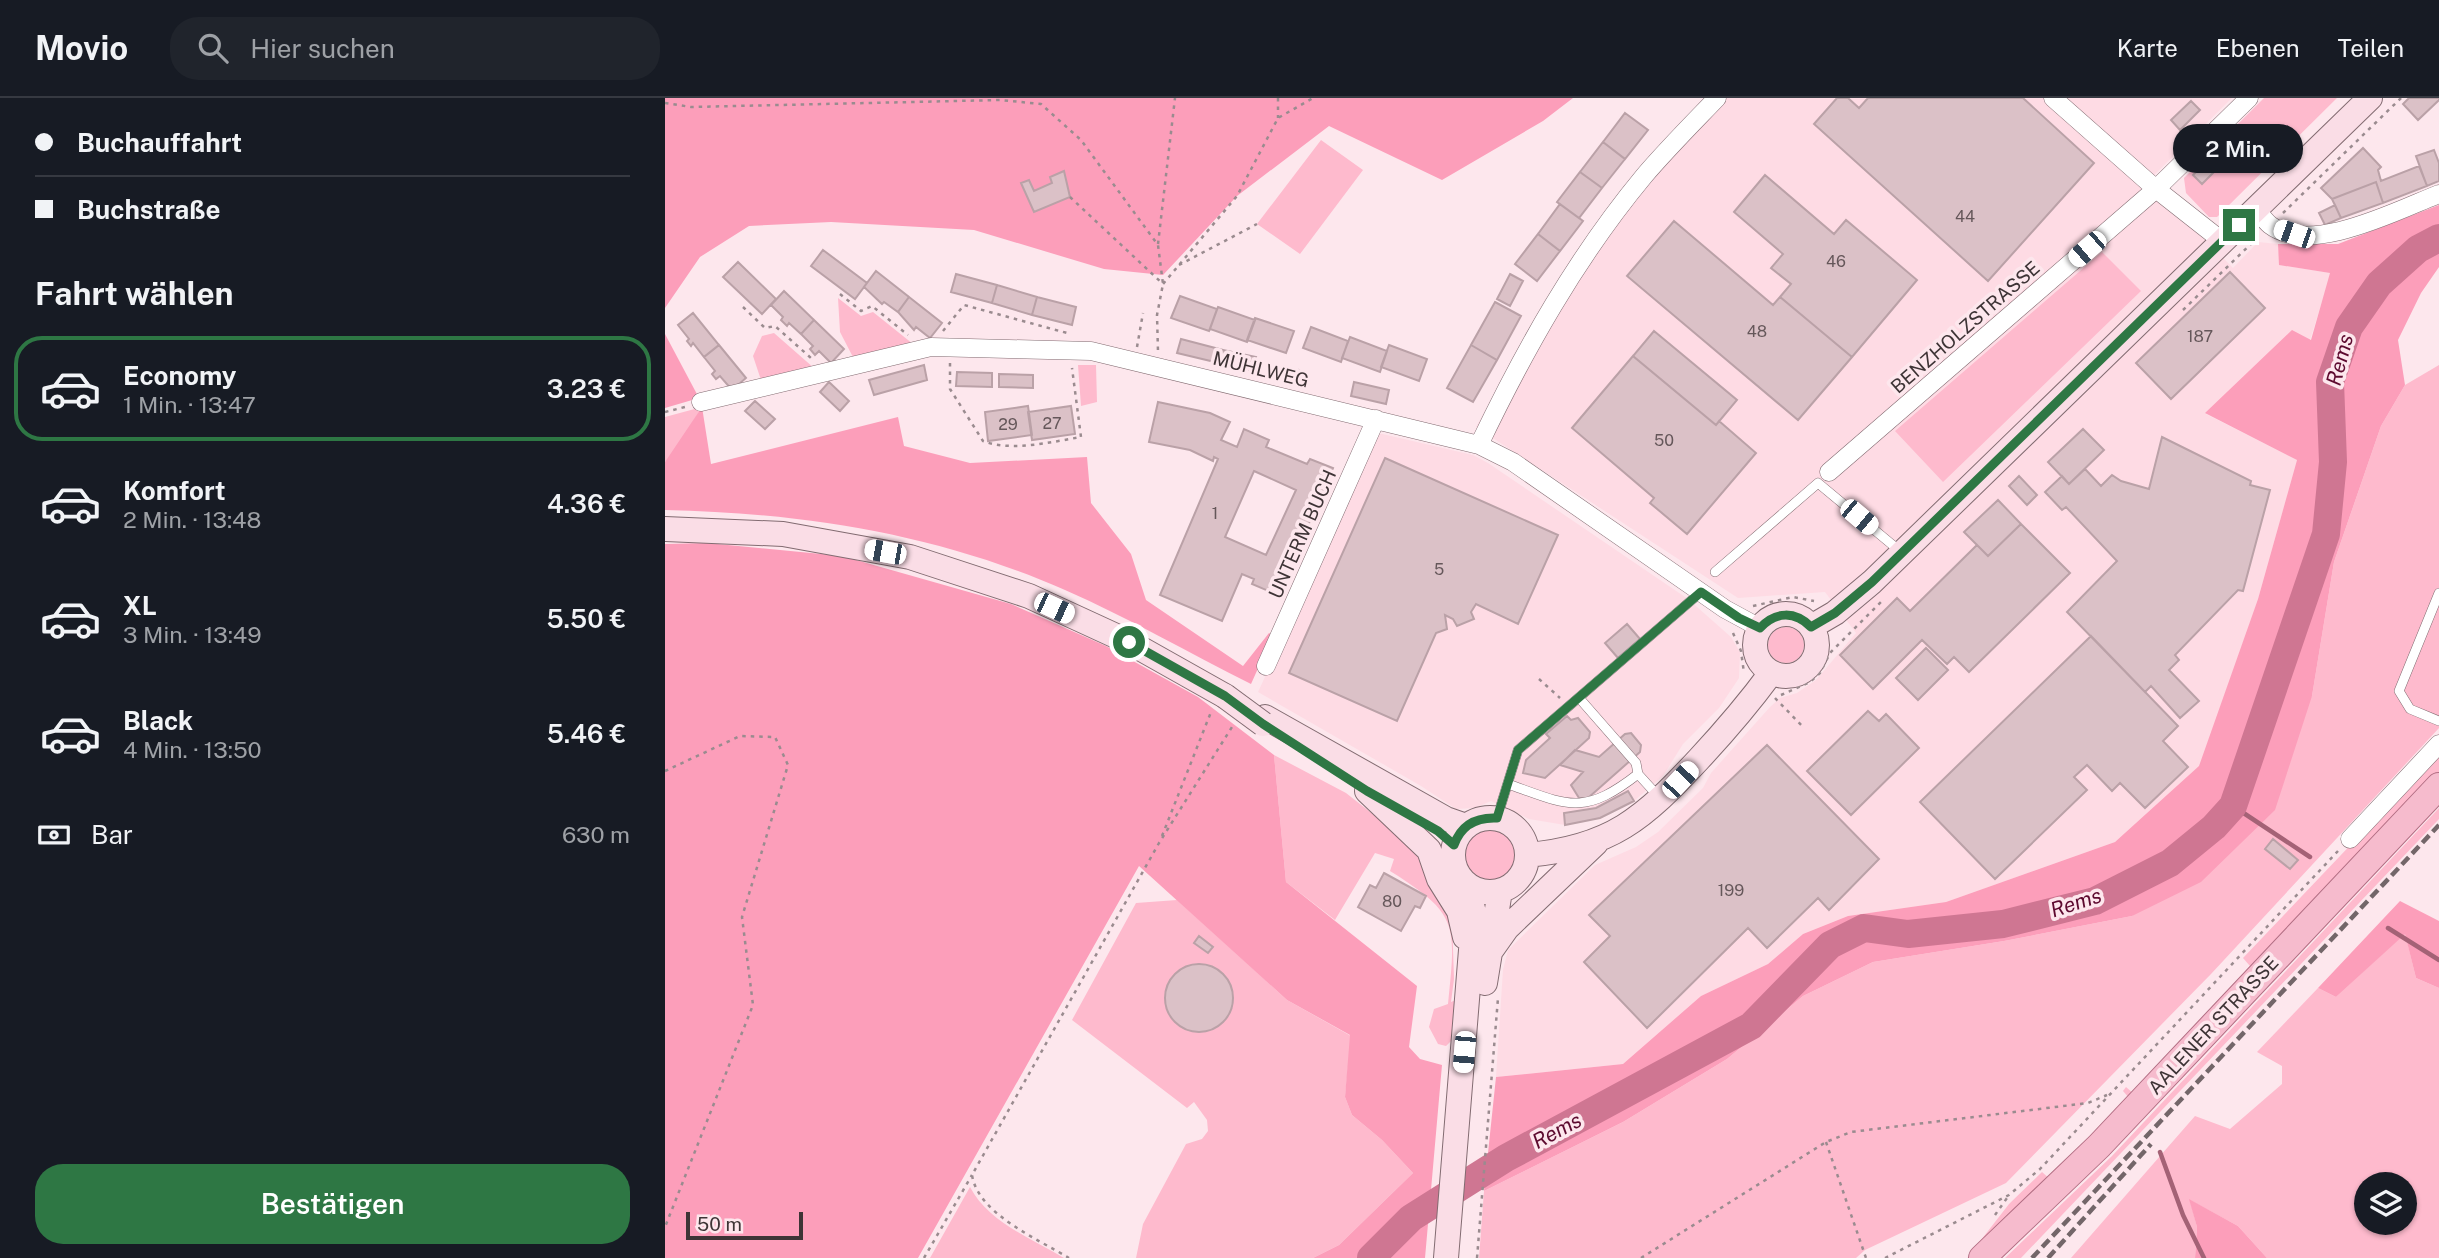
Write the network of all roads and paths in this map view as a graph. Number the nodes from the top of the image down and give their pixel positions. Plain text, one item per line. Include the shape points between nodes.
1 (1175, 98) edge
2 (1278, 98) edge
3 (1313, 98) edge
4 (1717, 98) edge
5 (2053, 98) edge
6 (2249, 98) edge
7 (2370, 98) edge
8 (665, 103) edge
9 (1278, 118) junction
10 (2156, 189) junction
11 (2439, 194) edge
12 (1070, 197) dead end
13 (2256, 209) junction
14 (1257, 224) dead end
15 (2222, 241) junction
16 (1158, 245) junction
17 (1176, 267) junction
18 (1163, 284) junction
19 (840, 293) dead end
20 (743, 307) dead end
21 (1143, 313) dead end
22 (928, 347) junction
23 (950, 347) junction
24 (1070, 351) junction
25 (1091, 351) junction
26 (1135, 361) junction
27 (1159, 366) junction
28 (827, 372) junction
29 (701, 402) joint
30 (665, 412) edge
31 (1375, 419) junction
32 (1479, 445) junction
33 (1829, 472) dead end
34 (665, 529) edge
35 (1902, 553) junction
36 (1715, 572) dead end
37 (1701, 592) junction
38 (2439, 593) edge
39 (1818, 601) dead end
40 (1747, 604) dead end
41 (1811, 627) junction
42 (1760, 628) junction
43 (1731, 633) dead end
44 (1266, 666) dead end
45 (1771, 673) junction
46 (1742, 678) dead end
47 (1539, 679) dead end
48 (1222, 694) junction
49 (1775, 698) dead end
50 (1580, 699) junction
51 (1567, 705) junction
52 (1264, 720) junction
53 (2439, 721) edge
54 (1804, 728) dead end
55 (1229, 733) dead end
56 (2439, 744) edge
57 (665, 771) edge
58 (1638, 774) junction
59 (1508, 784) junction
60 (2439, 786) edge
61 (1367, 791) junction
62 (1661, 800) junction
63 (1497, 818) junction
64 (1460, 835) junction
65 (2350, 839) joint
66 (1600, 840) junction
67 (1159, 842) junction
68 (1527, 855) junction
69 (1467, 885) junction
70 (1500, 891) junction
71 (1479, 956) junction
72 (1499, 993) dead end
73 (2111, 1094) junction
74 (1472, 1133) junction
75 (1826, 1142) junction
76 (972, 1175) junction
77 (665, 1227) edge
78 (1456, 1245) edge
79 (924, 1258) edge
80 (1069, 1258) edge
81 (1477, 1258) edge
82 (1641, 1258) edge
83 (1866, 1258) edge
84 (1885, 1258) edge
85 (1982, 1258) edge

1 - 16 path
2 - 9 path
3 - 9 path
4 - 32 street via 1645,174 1592,244 1538,329
5 - 10 street
6 - 10 street, BENZHOLZSTRASSE
7 - 13 main road
8 - 16 path via 691,107 1000,100 1041,104 1081,140
9 - 17 path via 1237,196
10 - 15 street
10 - 33 street, BENZHOLZSTRASSE
11 - 13 street via 2332,234 2312,236 2274,227
12 - 18 path
13 - 15 main road
14 - 17 path
15 - 35 main road
16 - 18 path
17 - 18 path
18 - 27 path via 1157,315
19 - 22 path via 861,311 872,306
20 - 28 path via 765,328 775,326
21 - 26 path
22 - 23 street, MÜHLWEG
22 - 25 path via 964,305 1048,325 1082,338
22 - 28 street, MÜHLWEG
23 - 24 street, MÜHLWEG
23 - 24 path via 950,389 983,441 991,444 1081,437
24 - 25 street, MÜHLWEG
25 - 26 street, MÜHLWEG
26 - 27 street, MÜHLWEG
27 - 31 street, MÜHLWEG
28 - 29 street, MÜHLWEG
29 - 30 path
31 - 32 street, MÜHLWEG
31 - 44 street, UNTERM BUCH
32 - 37 street, MÜHLWEG via 1513,462
34 - 48 main road via 783,534 910,557 1028,596 1129,642
35 - 36 lane via 1818,483
35 - 41 main road via 1835,613
37 - 42 street, MÜHLWEG
37 - 50 lane
38 - 53 lane via 2399,691 2410,709
39 - 40 path via 1793,597
41 - 42 main road via 1786,614
41 - 45 main road via 1817,643 1809,666 1787,676
42 - 45 main road via 1757,658
43 - 46 path via 1741,652
45 - 62 main road
47 - 51 path
48 - 52 main road, bridge
48 - 67 path
49 - 54 path
50 - 51 lane
50 - 58 lane via 1636,763
51 - 59 lane via 1518,750
52 - 61 main road
52 - 64 main road via 1446,819
55 - 67 path
56 - 65 street
57 - 77 path via 740,736 775,737 788,765 742,916 753,1004
58 - 59 lane via 1605,796 1567,805
58 - 62 lane
59 - 63 lane
60 - 85 main road, AALENER STRASSE via 2099,1146
61 - 64 main road via 1438,831
61 - 71 main road via 1429,850
62 - 66 main road via 1636,821
63 - 64 main road via 1476,820
63 - 68 main road via 1522,835
64 - 69 main road via 1454,867
65 - 73 path
66 - 68 main road
66 - 71 main road
67 - 76 path
68 - 70 main road via 1520,877
69 - 70 main road via 1483,892
69 - 71 main road
70 - 71 main road
71 - 74 main road
72 - 74 path
73 - 75 path via 2088,1103 1851,1132
73 - 84 path via 2009,1195
74 - 78 main road
74 - 78 path
75 - 82 path
75 - 83 path
76 - 79 path
76 - 80 path via 973,1187 990,1209
78 - 81 path

